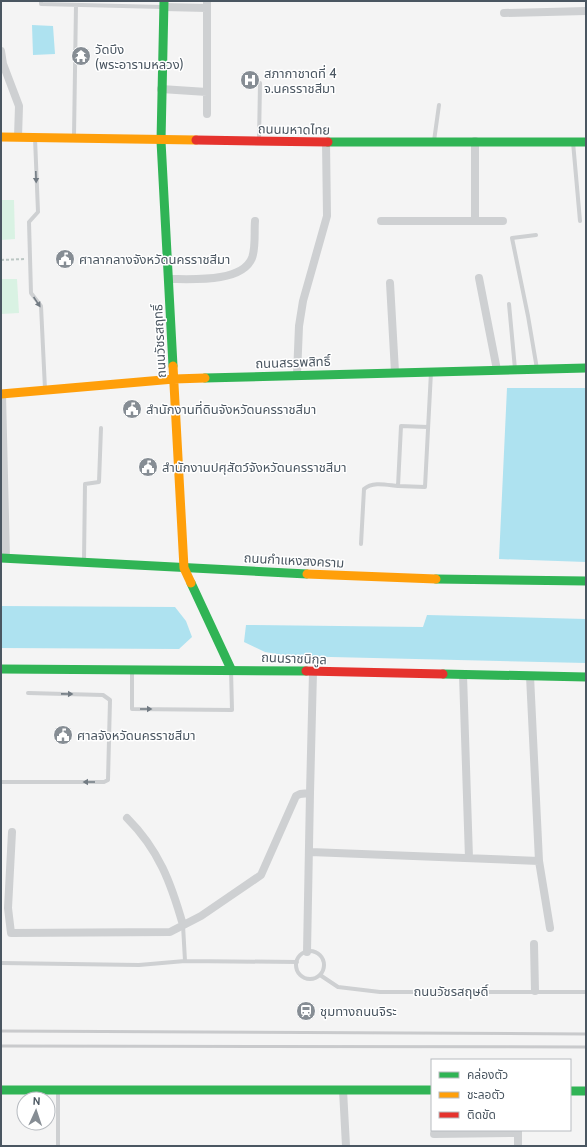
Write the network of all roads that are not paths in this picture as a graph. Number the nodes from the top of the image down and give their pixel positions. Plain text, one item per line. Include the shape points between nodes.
1 (41, 1) edge
2 (101, 3) edge
3 (164, 4) edge
4 (76, 5) junction
5 (207, 5) edge
6 (586, 11) edge
7 (504, 13) dead end
8 (1, 51) edge
9 (260, 83) dead end
10 (161, 89) junction
11 (207, 92) junction
12 (439, 105) dead end
13 (207, 114) dead end
14 (1, 137) edge
15 (18, 137) junction
16 (35, 138) junction
17 (74, 139) junction
18 (161, 141) junction
19 (259, 141) junction
20 (434, 141) junction
21 (475, 141) junction
22 (326, 142) junction
23 (573, 142) junction
24 (586, 142) edge
25 (254, 220) dead end
26 (381, 221) dead end
27 (475, 221) junction
28 (503, 221) dead end
29 (580, 221) dead end
30 (536, 235) dead end
31 (479, 278) dead end
32 (169, 279) junction
33 (390, 283) dead end
34 (509, 304) dead end
35 (586, 368) edge
36 (515, 369) junction
37 (537, 369) junction
38 (497, 370) junction
39 (395, 372) junction
40 (431, 372) junction
41 (297, 375) junction
42 (174, 379) junction
43 (45, 390) junction
44 (2, 394) edge
45 (428, 427) junction
46 (101, 428) dead end
47 (398, 486) junction
48 (361, 544) dead end
49 (4, 558) edge
50 (84, 562) junction
51 (184, 568) junction
52 (586, 582) edge
53 (1, 669) edge
54 (232, 669) junction
55 (132, 670) junction
56 (313, 672) junction
57 (463, 674) junction
58 (530, 676) junction
59 (586, 677) edge
60 (28, 693) dead end
61 (1, 782) edge
62 (310, 793) junction
63 (128, 818) dead end
64 (12, 832) dead end
65 (310, 852) junction
66 (469, 858) junction
67 (539, 861) junction
68 (184, 925) junction
69 (550, 928) dead end
70 (534, 944) dead end
71 (308, 952) junction
72 (185, 961) junction
73 (297, 962) junction
74 (1, 963) edge
75 (320, 975) junction
76 (535, 991) junction
77 (586, 992) edge
78 (1, 1090) edge
79 (343, 1090) junction
80 (431, 1090) edge
81 (58, 1091) junction
82 (571, 1091) edge
83 (586, 1091) edge
84 (518, 1132) edge
85 (434, 1134) dead end
86 (58, 1146) edge
87 (346, 1146) edge
88 (518, 1146) edge

1 - 4 lane via 41,4
2 - 3 lane
2 - 4 lane
3 - 5 street
3 - 10 street, ถนนวัชรสฤทธิ์
4 - 17 lane
5 - 11 street
6 - 7 street
8 - 15 street via 3,64 19,106
9 - 19 lane
10 - 11 street
10 - 18 street, ถนนวัชรสฤทธิ์
11 - 13 street
12 - 20 lane
14 - 15 street, ถนนมหาดไทย
15 - 16 street, ถนนมหาดไทย
16 - 17 street, ถนนมหาดไทย
16 -> 43 lane via 38,212 29,222 31,294 40,306
17 - 18 street, ถนนมหาดไทย
18 - 19 street, ถนนมหาดไทย
18 - 32 street, ถนนวัชรสฤทธิ์
19 - 22 street, ถนนมหาดไทย
20 - 21 street, ถนนมหาดไทย
20 - 22 street, ถนนมหาดไทย
21 - 23 street, ถนนมหาดไทย
21 - 27 street
22 - 41 street via 327,216 303,301
23 - 24 street, ถนนมหาดไทย
23 - 29 lane
25 - 32 street via 254,253 248,265 241,270 213,278
26 - 27 street
27 - 28 street
30 - 37 lane via 512,238
31 - 38 street
32 - 42 street, ถนนวัชรสฤทธิ์
33 - 39 street
34 - 36 lane
35 - 37 street, ถนนสรรพสิทธิ์
36 - 37 street, ถนนสรรพสิทธิ์
36 - 38 street, ถนนสรรพสิทธิ์
38 - 40 street, ถนนสรรพสิทธิ์
39 - 40 street, ถนนสรรพสิทธิ์
39 - 41 street, ถนนสรรพสิทธิ์
40 - 45 lane
41 - 42 street, ถนนสรรพสิทธิ์
42 - 43 street, ถนนสรรพสิทธิ์
42 - 51 street, ถนนวัชรสฤทธิ์
43 - 44 street, ถนนสรรพสิทธิ์
44 - 49 street
45 - 47 lane via 425,487
45 - 47 lane via 401,426
46 - 50 lane via 99,482 85,484
47 - 48 lane via 376,484 364,489
49 - 50 street, ถนนกำแหงสงคราม
50 - 51 street, ถนนกำแหงสงคราม
51 - 52 street, ถนนกำแหงสงคราม via 403,579
51 - 54 street, ถนนวัชรสฤทธิ์
53 - 55 street, ถนนราชนิกูล
54 - 55 street, ถนนราชนิกูล
55 -> 54 lane via 132,709 232,710
54 - 56 street, ถนนราชนิกูล
56 - 57 street, ถนนราชนิกูล
56 - 62 street
57 - 58 street, ถนนราชนิกูล
57 - 66 street
58 - 59 street, ถนนราชนิกูล
58 - 67 street
60 -> 61 lane via 103,695 110,700 108,780
62 - 65 street
62 - 68 street via 296,796 261,875
63 - 68 street via 144,835 159,859
64 - 68 street via 8,908 10,933 170,932
65 - 66 street
65 - 71 street
66 - 67 street
67 - 69 street
68 - 72 lane
70 - 76 street
71 - 73 lane
71 - 75 lane via 321,956 324,966
72 - 73 lane
72 - 74 lane via 139,965
73 - 75 lane via 299,973 304,977 309,979
75 - 76 lane, ถนนวัชรสฤษดิ์ via 338,987 380,992
76 - 77 lane, ถนนวัชรสฤษดิ์
78 - 81 street
79 - 80 street
79 - 81 street
79 - 87 street
81 - 86 lane
82 - 83 street
84 - 85 street
84 - 88 street

